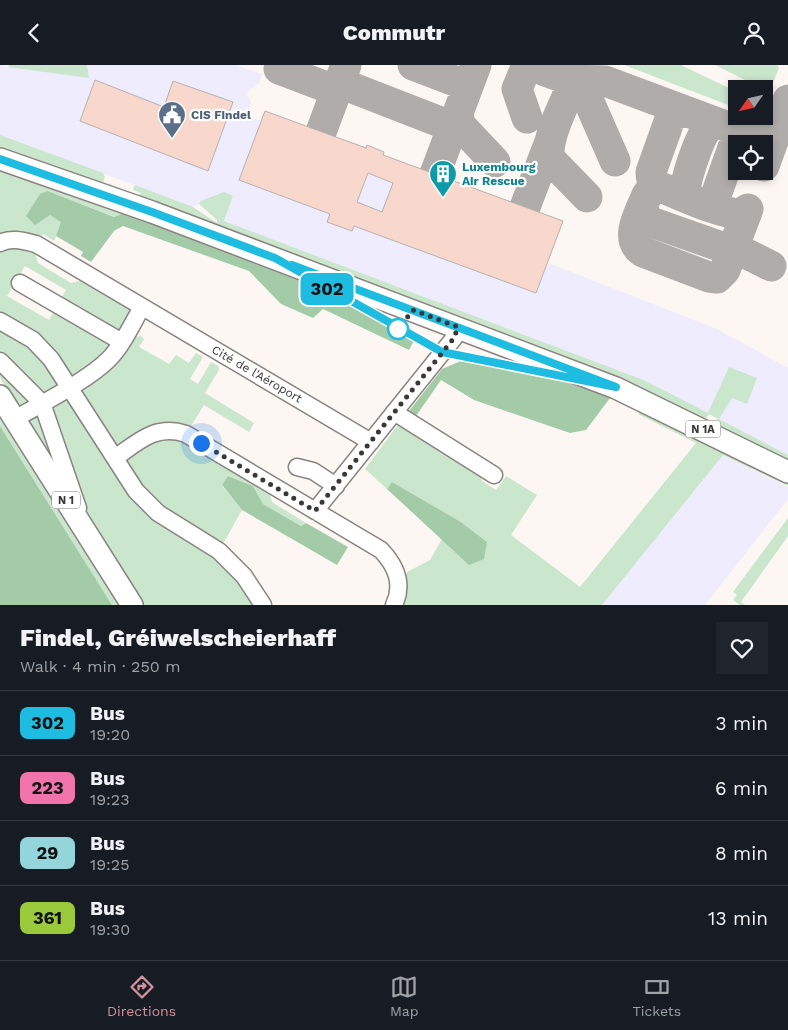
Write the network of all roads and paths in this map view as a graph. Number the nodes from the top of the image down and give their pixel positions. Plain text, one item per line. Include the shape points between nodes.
1 (0, 159) edge
2 (0, 243) edge
3 (20, 283) dead end
4 (142, 307) junction
5 (0, 321) edge
6 (458, 327) junction
7 (122, 342) junction
8 (0, 361) edge
9 (69, 386) junction
10 (0, 396) edge
11 (42, 403) junction
12 (394, 412) junction
13 (15, 419) junction
14 (371, 442) junction
15 (115, 458) junction
16 (297, 467) dead end
17 (788, 472) edge
18 (494, 475) dead end
19 (336, 486) junction
20 (315, 511) junction
21 (85, 531) junction
22 (132, 605) edge
23 (264, 605) edge
24 (394, 605) edge

1 - 6 main road, N 1A via 152,212
2 - 4 street, Cité de l'Aéroport via 21,240 36,245
3 - 7 street
4 - 7 street
4 - 14 street, Cité de l'Aéroport
5 - 9 street via 34,340
6 - 12 street via 454,338
6 - 17 main road, N 1A via 616,387
7 - 9 street via 109,359
8 - 11 street
9 - 11 street
9 - 15 street
10 - 13 main road, N 1
11 - 13 street
11 - 21 street
12 - 14 street
12 - 18 street
13 - 21 main road, N 1
14 - 19 street
15 - 20 street via 143,438 157,431 172,429 186,434
15 - 23 street via 136,491 158,513 219,551 244,576
16 - 19 street via 313,471
19 - 20 street
20 - 24 street via 381,550 392,561 398,575 399,591
21 - 22 main road, N 1

